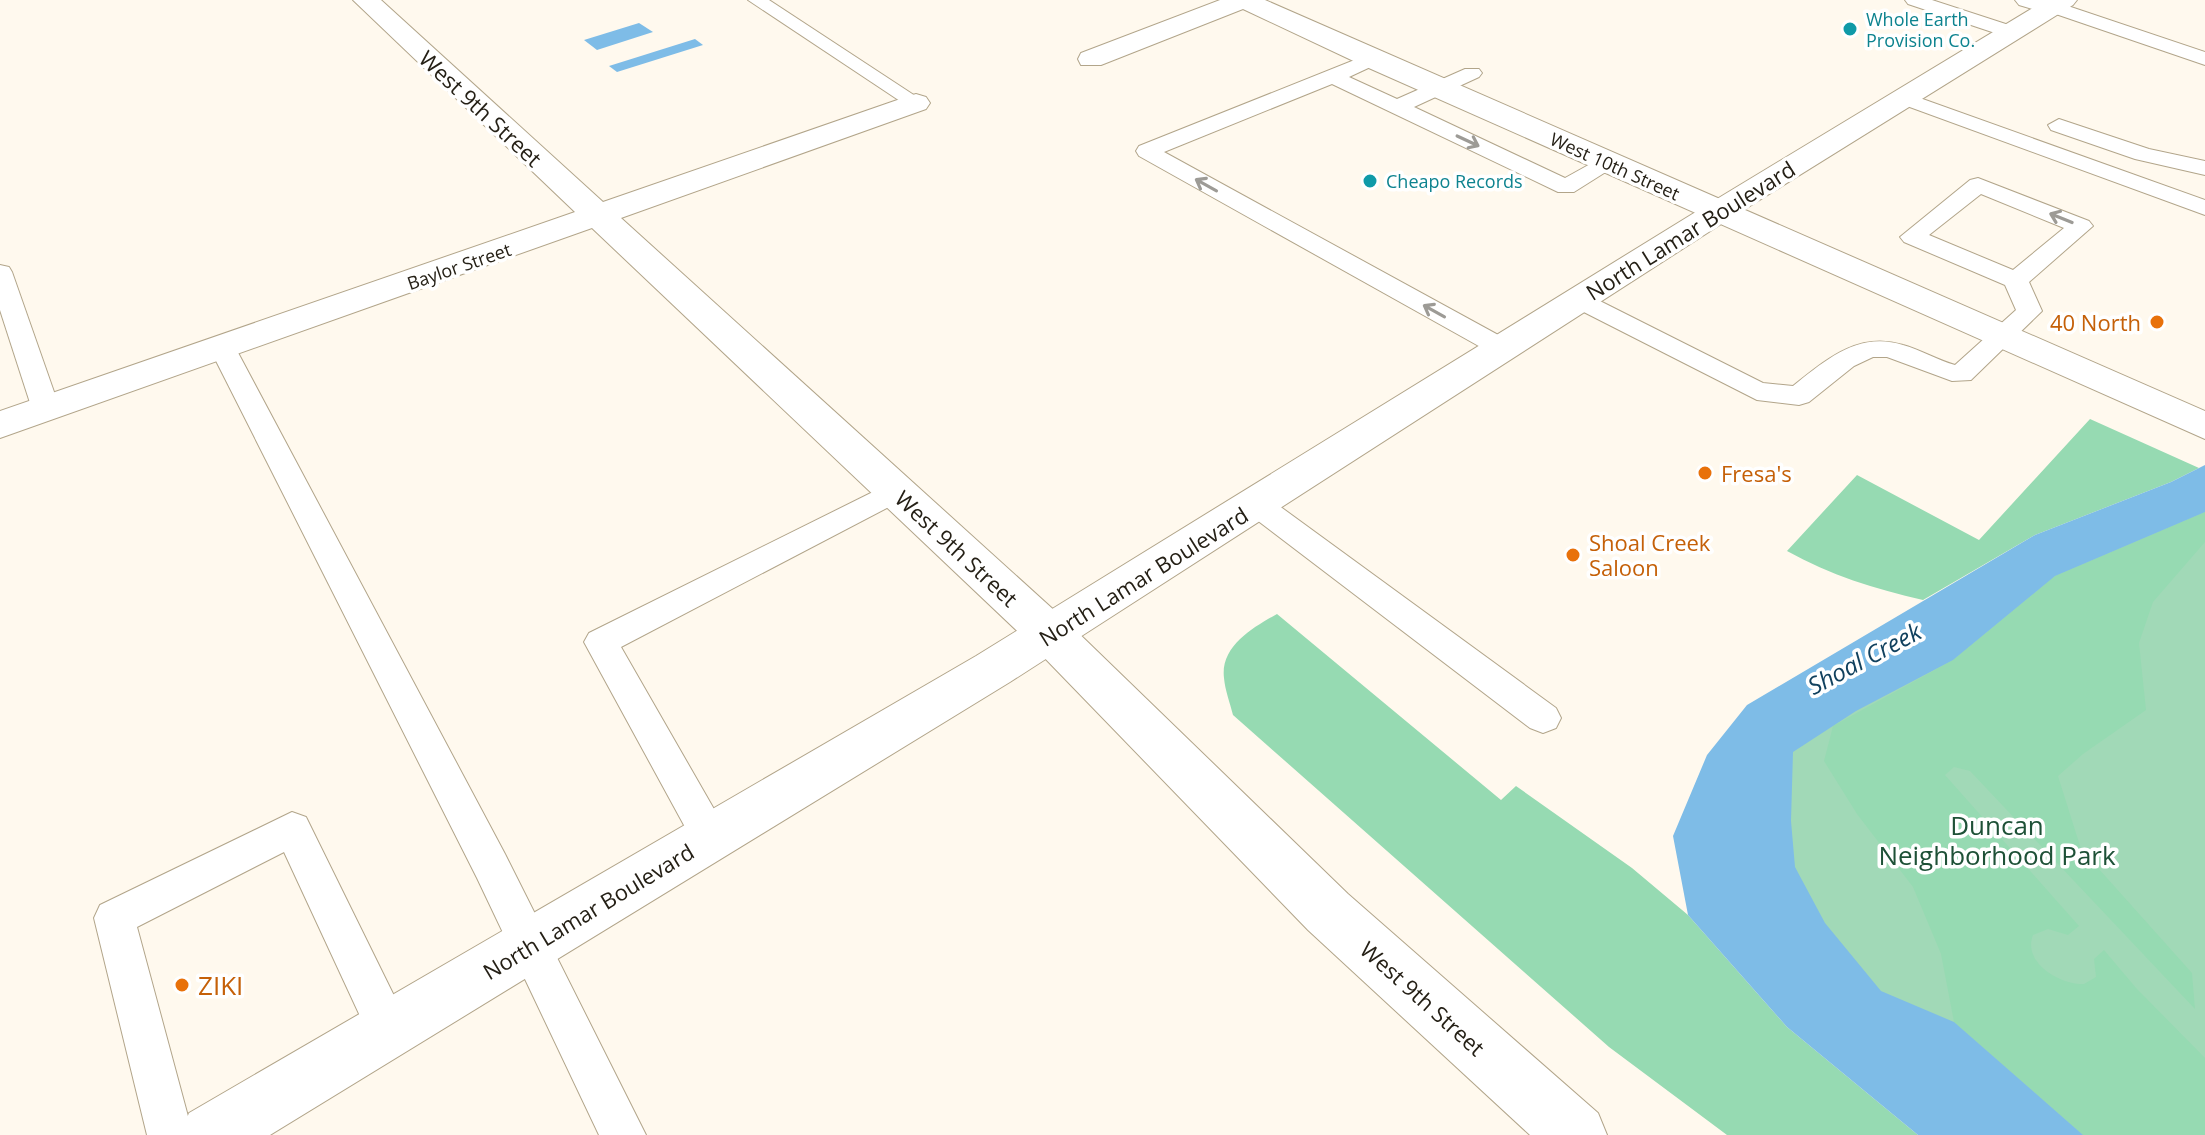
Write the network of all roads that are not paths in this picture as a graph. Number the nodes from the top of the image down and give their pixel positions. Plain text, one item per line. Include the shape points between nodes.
1 (366, 0) edge
2 (757, 0) edge
3 (1244, 0) edge
4 (1914, 0) edge
5 (2048, 2) edge
6 (2011, 32) junction
7 (1091, 59) dead end
8 (1372, 59) junction
9 (2205, 59) edge
10 (1472, 73) dead end
11 (1333, 77) junction
12 (1438, 88) junction
13 (1903, 98) junction
14 (916, 103) joint
15 (1397, 107) junction
16 (2059, 125) dead end
17 (1609, 163) junction
18 (2205, 168) edge
19 (2205, 208) edge
20 (1718, 212) junction
21 (599, 217) junction
22 (0, 272) edge
23 (2016, 280) junction
24 (1579, 300) junction
25 (2002, 337) junction
26 (222, 347) junction
27 (1502, 348) junction
28 (46, 409) junction
29 (0, 425) edge
30 (2205, 426) edge
31 (895, 491) junction
32 (1256, 504) junction
33 (1050, 634) junction
34 (1543, 718) dead end
35 (711, 837) junction
36 (531, 945) junction
37 (388, 1029) junction
38 (170, 1135) edge
39 (211, 1135) edge
40 (623, 1135) edge
41 (1576, 1135) edge

1 - 21 street, West 9th Street
2 - 14 lane
3 - 7 street
3 - 8 street, West 10th Street
4 - 6 lane
5 - 6 street, North Lamar Boulevard
5 - 9 lane
6 - 13 street, North Lamar Boulevard
8 - 11 lane
8 - 12 street, West 10th Street
10 - 12 lane
11 - 15 lane
27 -> 11 lane via 1147,151
12 - 15 lane
12 - 17 street, West 10th Street
13 - 19 lane
13 - 20 street, North Lamar Boulevard
14 - 21 street, Baylor Street
15 -> 17 lane via 1566,187
16 - 18 lane via 2143,154
17 - 20 street, West 10th Street
20 - 24 street, North Lamar Boulevard
20 - 25 street, West 10th Street
21 - 26 street, Baylor Street
21 - 31 street, West 9th Street
22 - 28 lane
23 -> 23 lane via 2081,226 1978,185 1912,237
23 - 25 lane via 2029,311
24 - 25 lane via 1757,391 1799,396 1862,349 1891,349 1941,372 1961,374
24 - 27 street, North Lamar Boulevard
25 - 30 street, West 10th Street
26 - 28 street, Baylor Street
26 - 36 lane
27 - 32 street, North Lamar Boulevard
28 - 29 street, Baylor Street
31 - 33 street, West 9th Street
31 - 35 lane via 601,642
32 - 33 street, North Lamar Boulevard
32 - 34 lane
33 - 35 street, North Lamar Boulevard
33 - 41 street, West 9th Street via 1328,912
35 - 36 street, North Lamar Boulevard
36 - 37 street, North Lamar Boulevard
36 - 40 lane
37 - 38 lane via 292,829 114,918
37 - 39 street, North Lamar Boulevard

